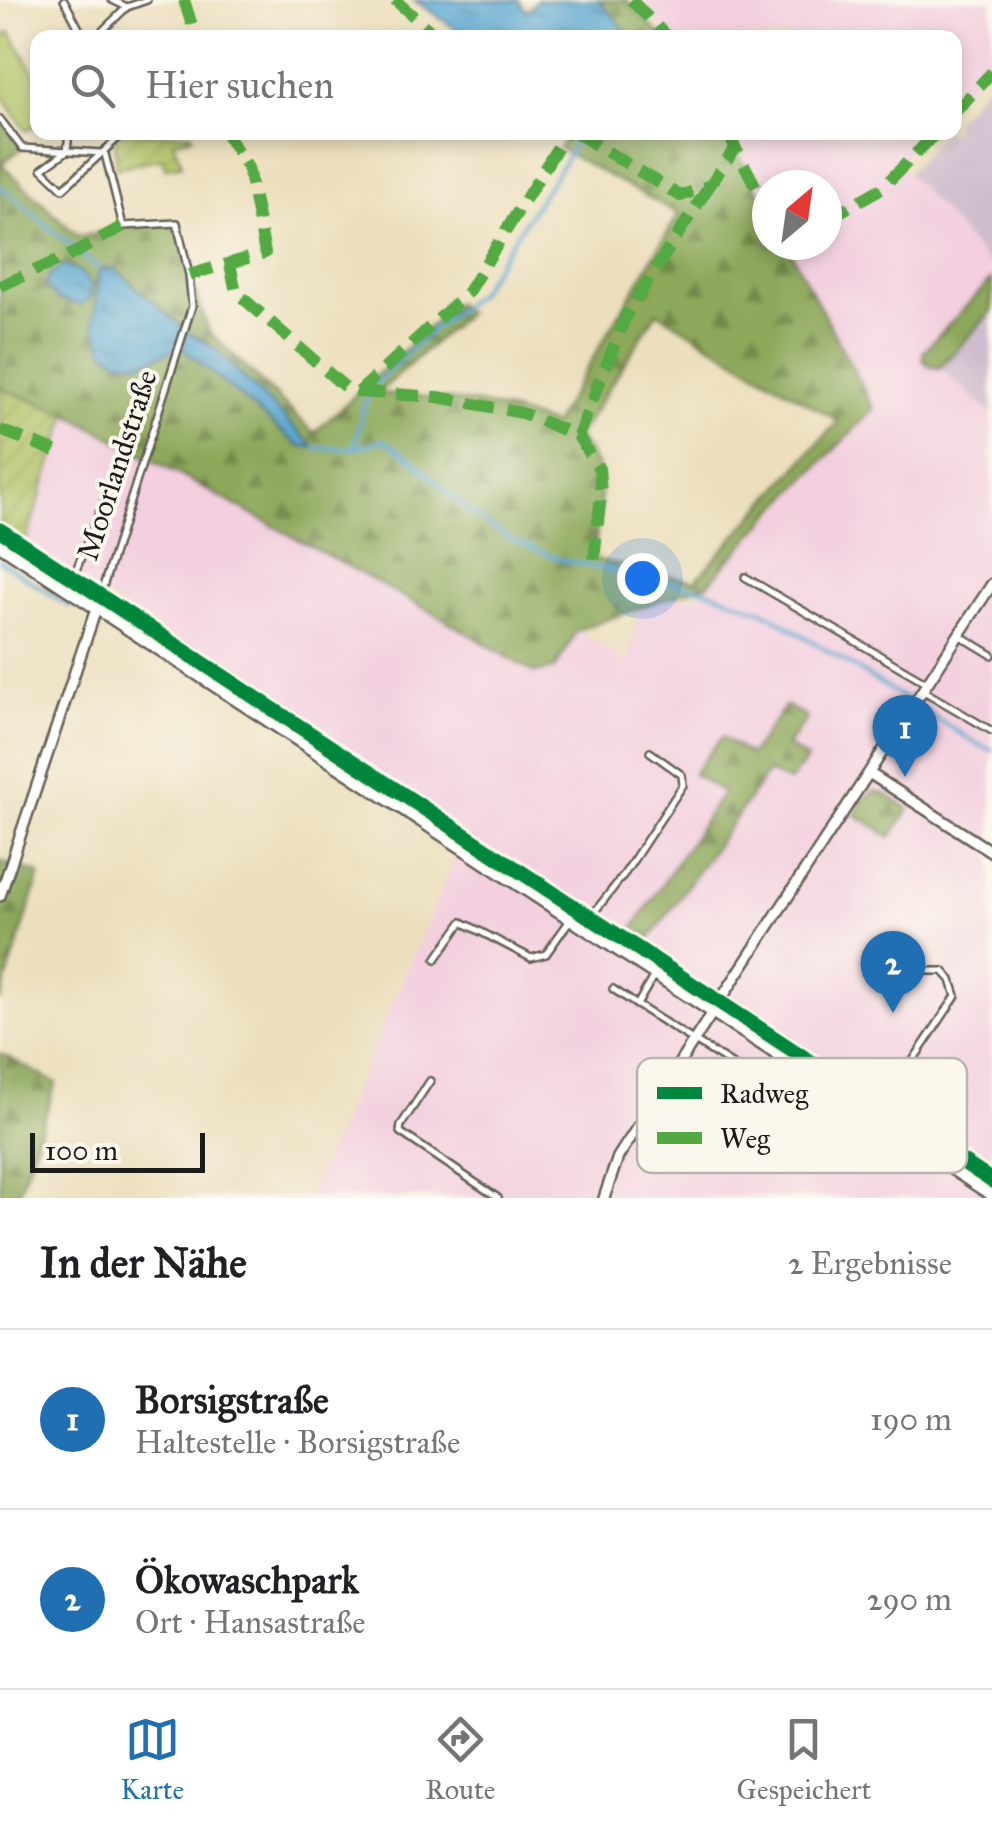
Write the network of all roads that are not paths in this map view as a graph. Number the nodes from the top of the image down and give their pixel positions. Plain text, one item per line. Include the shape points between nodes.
1 (64, 0) edge
2 (112, 0) edge
3 (147, 0) edge
4 (127, 7) junction
5 (80, 30) edge
6 (103, 30) edge
7 (0, 119) edge
8 (68, 140) edge
9 (116, 140) edge
10 (67, 151) junction
11 (105, 154) junction
12 (112, 480) dead end
13 (0, 546) edge
14 (744, 578) dead end
15 (992, 584) edge
16 (68, 590) junction
17 (96, 609) junction
18 (150, 628) dead end
19 (959, 635) junction
20 (142, 639) junction
21 (992, 655) edge
22 (213, 668) dead end
23 (205, 680) junction
24 (922, 690) junction
25 (270, 705) dead end
26 (263, 718) junction
27 (992, 731) edge
28 (316, 734) dead end
29 (308, 748) junction
30 (650, 752) dead end
31 (869, 772) junction
32 (405, 792) dead end
33 (396, 806) junction
34 (992, 852) edge
35 (525, 874) dead end
36 (518, 886) junction
37 (0, 896) edge
38 (570, 920) junction
39 (582, 928) junction
40 (436, 959) dead end
41 (654, 975) junction
42 (915, 979) dead end
43 (613, 988) dead end
44 (638, 1004) junction
45 (711, 1011) junction
46 (692, 1040) junction
47 (681, 1058) edge
48 (720, 1058) edge
49 (782, 1058) edge
50 (915, 1058) edge
51 (430, 1081) dead end
52 (637, 1127) edge
53 (957, 1173) edge
54 (984, 1175) dead end
55 (977, 1186) junction
56 (992, 1196) edge
57 (498, 1198) edge
58 (604, 1198) edge

1 - 5 lane
2 - 4 lane
3 - 4 lane
4 - 6 lane
7 - 10 lane via 22,148
8 - 10 lane
9 - 11 lane
10 - 11 lane
10 - 11 lane via 42,169 63,189
11 - 17 lane, Moorlandstraße via 122,226 177,223 192,306
12 - 16 lane
13 - 16 street
14 - 24 lane
15 - 19 street
16 - 17 street
17 - 20 street
17 - 37 street, Moorlandstraße
18 - 20 lane
19 - 21 lane
19 - 24 street
20 - 23 street
22 - 23 lane
23 - 26 street
24 - 27 lane
24 - 31 street
25 - 26 lane
26 - 29 street
28 - 29 lane
29 - 33 street
30 - 39 lane via 682,775 683,785
31 - 34 street
31 - 45 street
32 - 33 lane
33 - 36 street
35 - 36 lane
36 - 38 street
38 - 39 street
38 - 40 lane via 546,954 531,958 462,922
39 - 41 street
41 - 44 lane
41 - 45 street
42 - 50 lane via 924,971 942,971 957,990
43 - 44 lane
44 - 46 lane
45 - 46 street
45 - 49 street
46 - 47 street
46 - 48 lane
51 - 57 lane via 400,1132
52 - 58 street
53 - 55 street
54 - 55 lane
55 - 56 street

